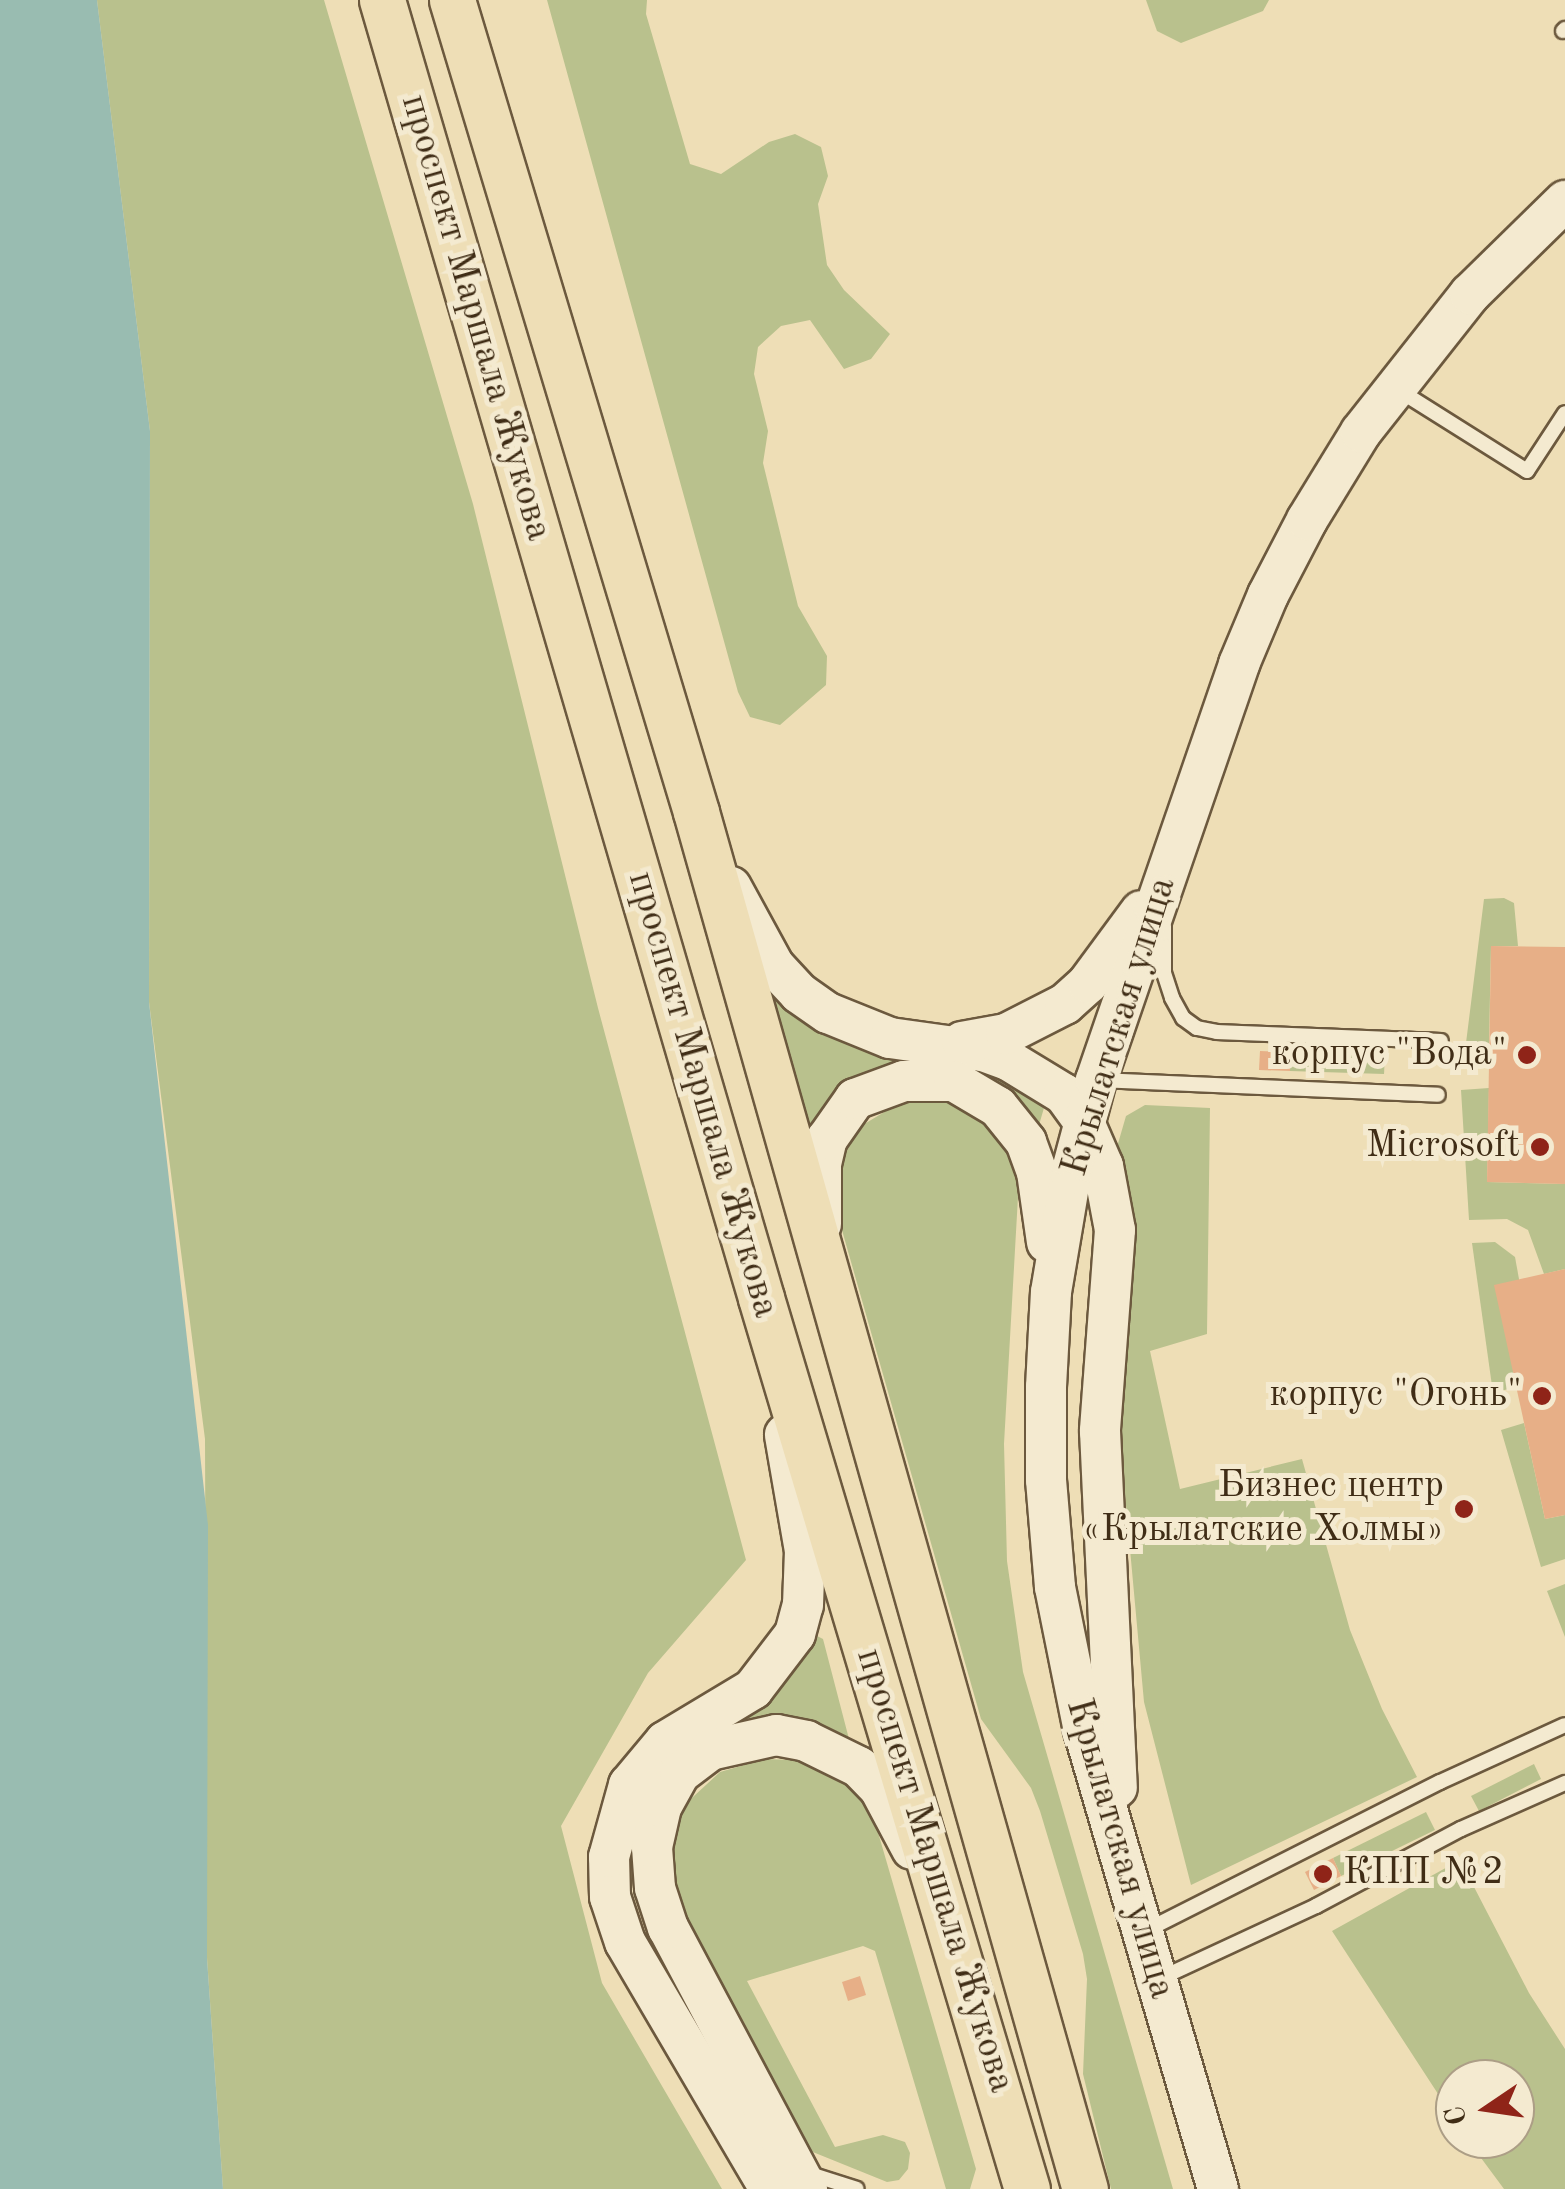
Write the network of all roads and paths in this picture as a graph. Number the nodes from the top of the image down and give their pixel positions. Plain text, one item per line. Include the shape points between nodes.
1 (382, 0) edge
2 (452, 0) edge
3 (1565, 201) edge
4 (1396, 388) junction
5 (1565, 413) edge
6 (696, 812) junction
7 (1165, 880) junction
8 (1441, 1041) dead end
9 (946, 1044) junction
10 (1096, 1080) junction
11 (1438, 1095) dead end
12 (1083, 1120) junction
13 (826, 1263) junction
14 (1051, 1292) junction
15 (760, 1298) junction
16 (1565, 1726) edge
17 (1565, 1783) edge
18 (1125, 1878) junction
19 (950, 1924) junction
20 (1142, 1932) junction
21 (1156, 1980) junction
22 (791, 2183) edge
23 (857, 2189) edge
24 (1027, 2189) edge
25 (1085, 2189) edge
26 (1218, 2189) edge

1 - 15 main road, проспект Маршала Жукова
2 - 6 main road, проспект Маршала Жукова
3 - 4 main road, Крылатская улица via 1470,294
4 - 5 lane via 1528,471
4 - 7 main road, Крылатская улица via 1306,520 1268,595
6 - 9 main road via 755,937 798,992 859,1028
6 - 13 main road, проспект Маршала Жукова
7 - 8 lane via 1164,973 1184,1018 1198,1028
7 - 9 main road via 1088,983 1064,1004 1006,1034
7 - 10 main road, Крылатская улица
9 - 12 main road via 983,1050 1042,1078
10 - 11 lane
10 - 12 main road, Крылатская улица
12 - 14 main road, Крылатская улица
12 - 18 main road via 1103,1166 1115,1230 1100,1431
13 - 14 main road via 821,1164 839,1117 855,1099 881,1088 926,1078 954,1081 998,1107 1026,1142 1044,1206
13 - 25 main road, проспект Маршала Жукова
14 - 18 main road, Крылатская улица via 1046,1480 1055,1588 1066,1657
15 - 19 main road, проспект Маршала Жукова
15 - 22 main road via 805,1551 799,1620 776,1664 753,1689 665,1742 629,1785 609,1857 610,1897 625,1942
16 - 20 lane
17 - 21 lane
18 - 20 main road, Крылатская улица
19 - 22 main road via 880,1788 859,1767 806,1741 776,1735 710,1750 680,1773 661,1808 652,1847 656,1888 668,1928
19 - 24 main road, проспект Маршала Жукова
20 - 21 main road, Крылатская улица
21 - 26 main road, Крылатская улица
22 - 23 lane

